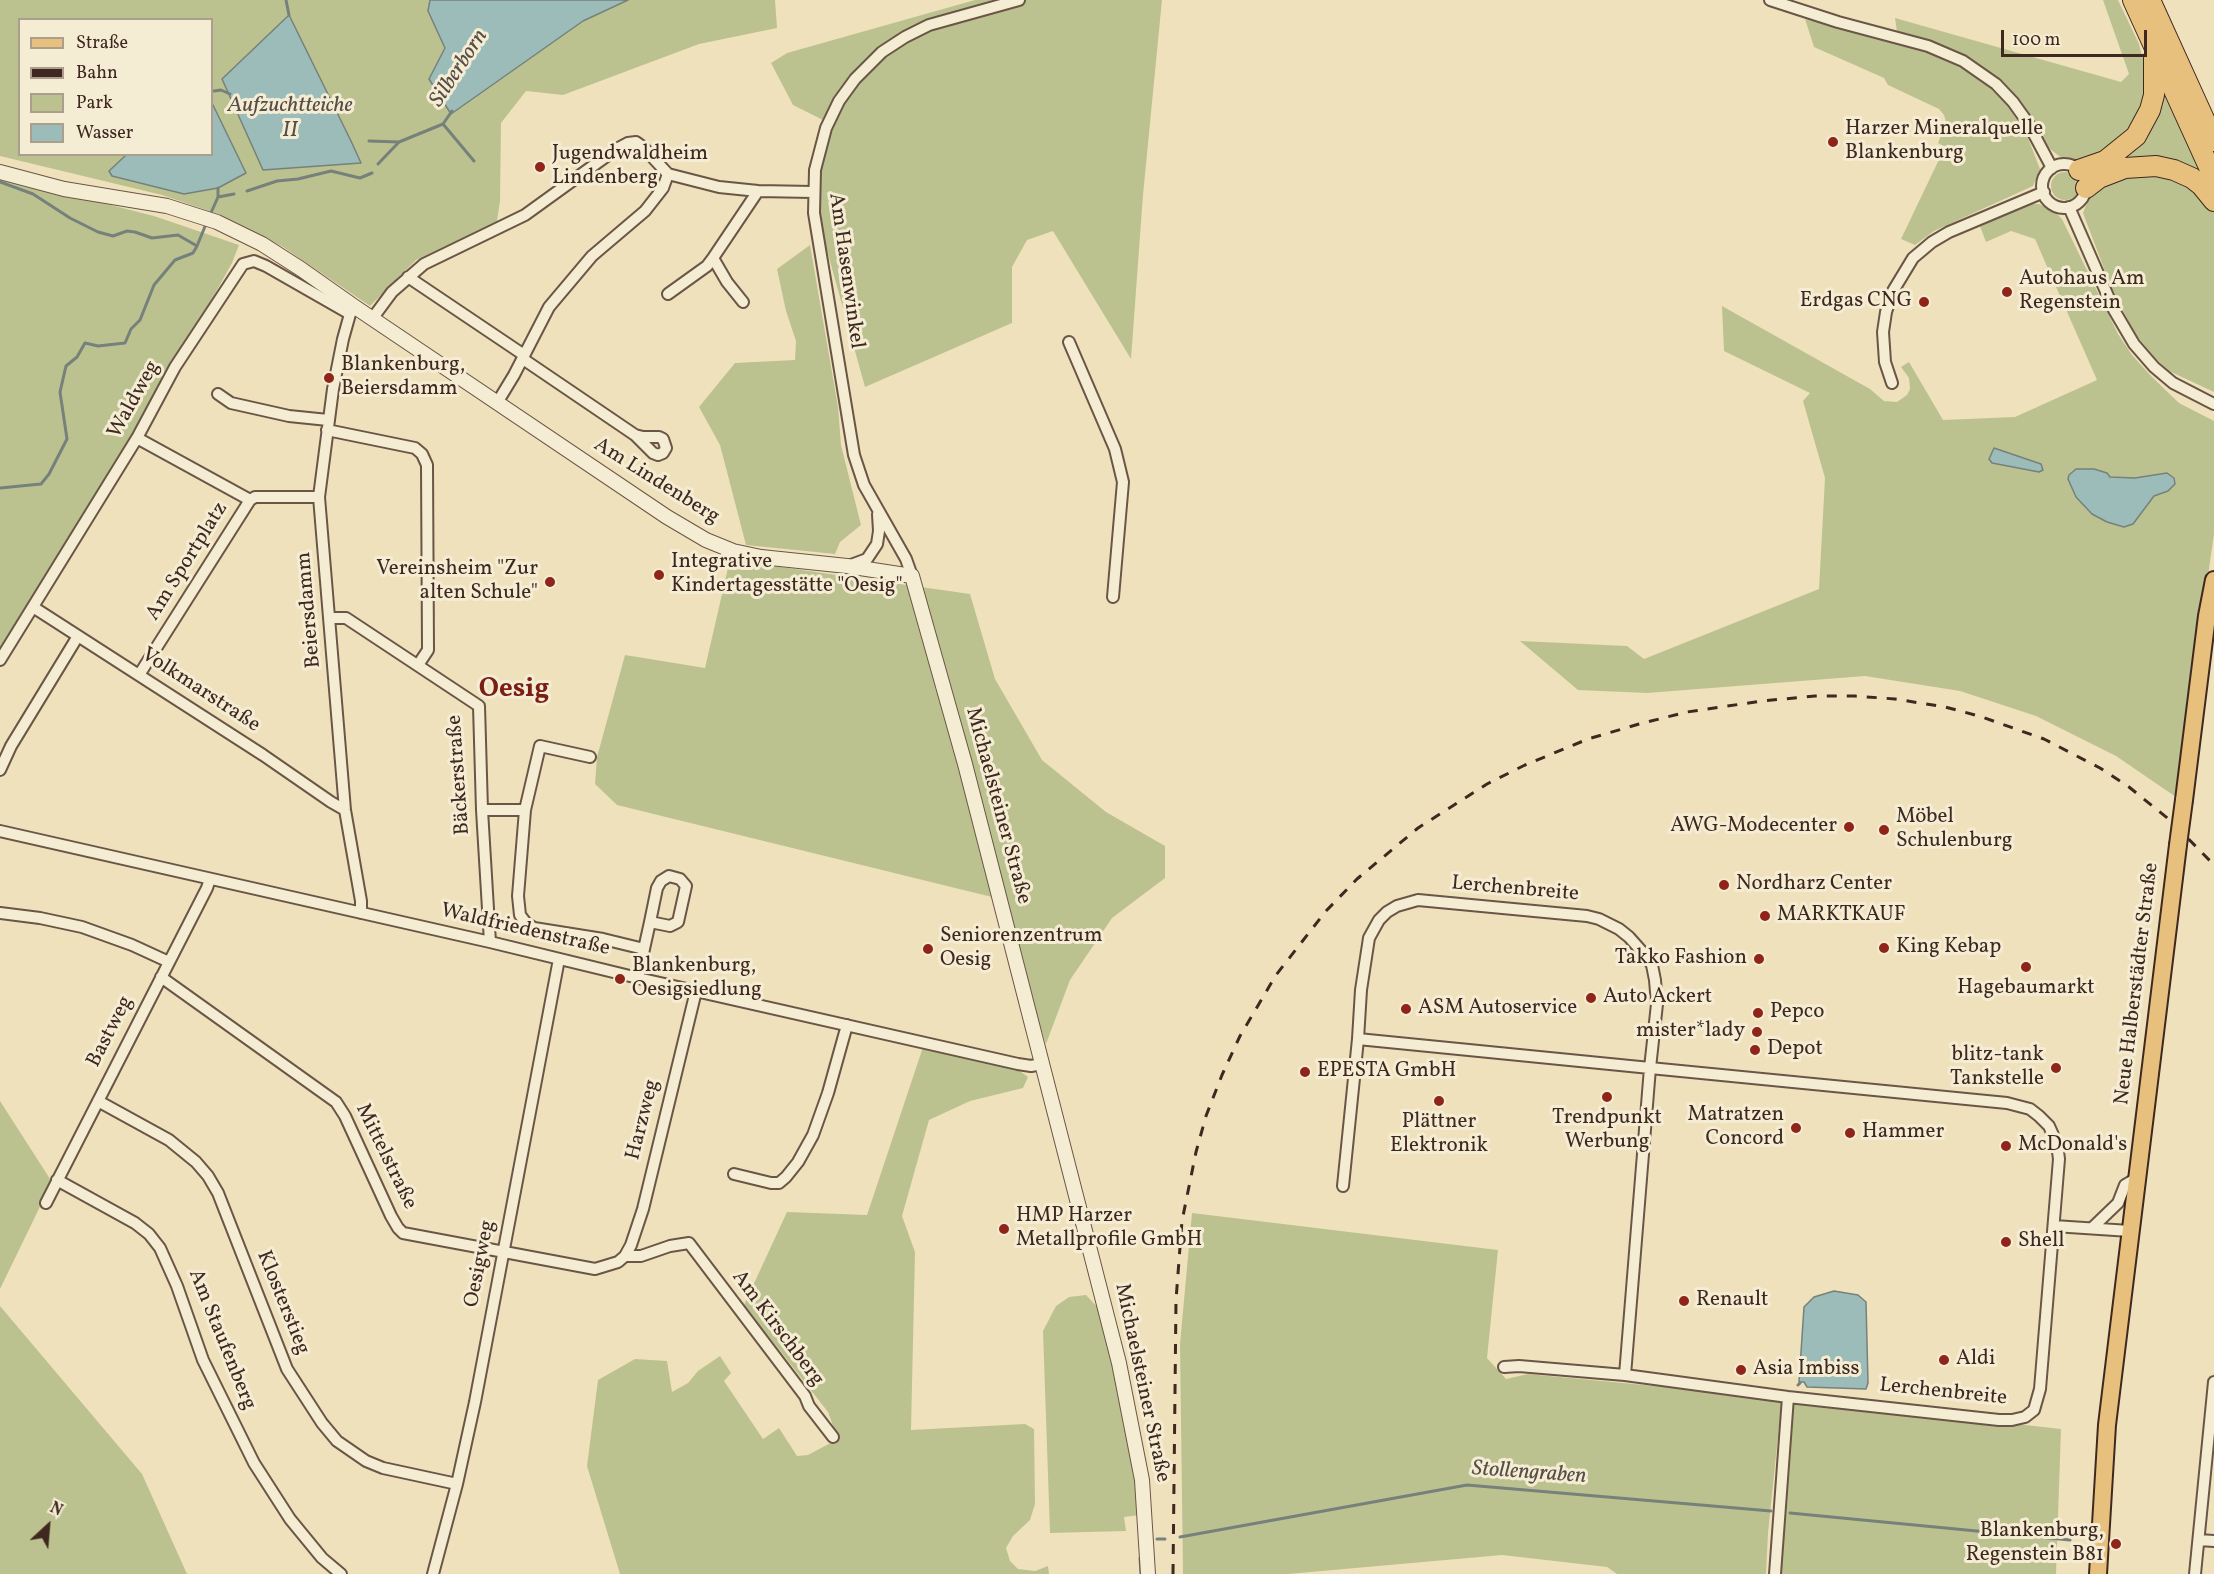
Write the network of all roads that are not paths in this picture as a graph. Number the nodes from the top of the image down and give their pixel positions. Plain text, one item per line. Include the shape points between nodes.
1 (1019, 0) edge
2 (1770, 0) edge
3 (2133, 0) edge
4 (2150, 0) edge
5 (2154, 49) junction
6 (2214, 141) edge
7 (2052, 168) junction
8 (0, 172) edge
9 (668, 174) junction
10 (2214, 178) edge
11 (2082, 179) junction
12 (758, 191) junction
13 (813, 192) junction
14 (2044, 192) junction
15 (2214, 201) edge
16 (2069, 207) junction
17 (713, 258) junction
18 (408, 277) junction
19 (668, 294) dead end
20 (743, 302) dead end
21 (361, 314) junction
22 (1069, 342) dead end
23 (523, 357) junction
24 (1893, 383) dead end
25 (218, 394) dead end
26 (497, 403) junction
27 (2214, 404) edge
28 (328, 425) junction
29 (635, 435) dead end
30 (137, 438) junction
31 (320, 497) junction
32 (250, 500) junction
33 (878, 510) junction
34 (847, 566) junction
35 (912, 576) junction
36 (2214, 580) edge
37 (1113, 597) dead end
38 (33, 607) junction
39 (330, 618) junction
40 (78, 636) junction
41 (0, 660) edge
42 (418, 665) junction
43 (139, 675) junction
44 (590, 757) dead end
45 (0, 770) edge
46 (345, 810) junction
47 (482, 810) junction
48 (525, 810) junction
49 (0, 831) edge
50 (210, 879) junction
51 (0, 913) edge
52 (361, 913) junction
53 (650, 922) junction
54 (490, 942) junction
55 (644, 949) junction
56 (559, 959) junction
57 (169, 962) junction
58 (161, 977) junction
59 (638, 978) junction
60 (696, 991) junction
61 (848, 1025) junction
62 (1358, 1040) junction
63 (1042, 1064) junction
64 (1650, 1068) junction
65 (98, 1101) junction
66 (734, 1174) dead end
67 (2137, 1178) junction
68 (57, 1180) junction
69 (1343, 1186) dead end
70 (46, 1203) dead end
71 (2054, 1226) junction
72 (2092, 1228) junction
73 (2130, 1231) junction
74 (503, 1252) junction
75 (625, 1256) junction
76 (1504, 1367) dead end
77 (1625, 1375) junction
78 (2214, 1382) edge
79 (1788, 1397) junction
80 (2211, 1434) edge
81 (834, 1437) dead end
82 (457, 1484) junction
83 (2199, 1540) junction
84 (2214, 1541) edge
85 (341, 1574) edge
86 (433, 1574) edge
87 (1148, 1574) edge
88 (1775, 1574) edge
89 (2098, 1574) edge
90 (2195, 1574) edge

1 - 13 street, Am Hasenwinkel via 929,25 872,60 847,89 826,128
2 - 7 street via 1928,46 1963,61 1991,80 2013,102
3 - 5 highway
4 - 6 highway
5 - 10 highway
5 - 11 highway via 2154,95 2145,123 2136,136
7 - 11 street via 2070,165
7 - 14 street via 2043,181
8 - 21 street, Am Lindenberg via 64,189 167,206 209,219 262,244
9 - 12 street via 720,187
9 - 18 street via 643,147 636,142 628,143 525,215 434,259
9 - 23 street via 663,188 645,211 592,256 563,289
11 - 15 highway via 2099,178 2126,168 2156,166 2192,178
11 - 16 street via 2081,200
12 - 13 street
12 - 17 street
13 - 33 street, Am Hasenwinkel via 849,429 862,478
14 - 16 street via 2055,206
14 - 24 street via 1948,232 1913,258 1893,291 1886,312 1885,362
16 - 27 street via 2114,310 2134,344 2173,383
17 - 19 street
17 - 20 street
18 - 21 street
18 - 23 street, Am Lindenberg
21 - 26 street, Am Lindenberg
21 - 28 street, Beiersdamm via 343,339
21 - 30 street, Waldweg via 266,266 254,261 243,264 175,367
22 - 37 street via 1115,449 1122,482
23 - 26 street
23 - 29 street, Am Lindenberg
25 - 28 street via 231,403
26 - 34 street, Am Lindenberg via 706,540 761,557
28 - 31 street, Beiersdamm
28 - 42 street via 415,448 427,465 428,650
30 - 32 street, Am Sportplatz
30 - 38 street, Waldweg
31 - 32 street, Am Sportplatz
31 - 39 street, Beiersdamm
32 - 43 street, Am Sportplatz
33 - 34 street via 877,544 867,559
33 - 35 street, Am Hasenwinkel
34 - 35 street, Am Lindenberg
35 - 63 street, Michaelsteiner Straße
36 - 67 main road, Neue Halberstädter Straße, bridge
38 - 40 street, Volkmarstraße
38 - 41 street, Waldweg
39 - 42 street, Bäckerstraße via 346,618
39 - 46 street, Beiersdamm
40 - 43 street, Volkmarstraße
40 - 45 street
42 - 47 street, Bäckerstraße via 479,706
43 - 46 street, Volkmarstraße
44 - 48 street via 540,746
46 - 52 street, Beiersdamm
47 - 48 street
47 - 54 street, Bäckerstraße
48 - 55 street via 518,896 520,915 526,923 534,928
49 - 50 street, Waldfriedenstraße
50 - 52 street, Waldfriedenstraße
50 - 57 street, Bastweg
51 - 57 street via 82,927
52 - 54 street, Waldfriedenstraße
53 - 53 street via 661,881 669,876 680,879 686,886 678,922 670,926
53 - 55 street
54 - 56 street, Waldfriedenstraße
55 - 59 street
56 - 59 street, Waldfriedenstraße
56 - 74 street, Oesigweg
57 - 58 street, Bastweg
58 - 65 street, Bastweg
58 - 74 street, Mittelstraße via 336,1102 403,1233
59 - 60 street, Waldfriedenstraße
60 - 61 street, Waldfriedenstraße
60 - 75 street, Harzweg via 643,1209
61 - 63 street, Waldfriedenstraße via 1018,1064
61 - 66 street via 813,1135 786,1178 771,1184
62 - 64 street, Lerchenbreite
62 - 64 street, Lerchenbreite via 1369,938 1379,920 1397,906 1418,900 1576,915 1599,919 1618,929 1652,965 1657,1004
62 - 69 street, Lerchenbreite
63 - 87 street, Michaelsteiner Straße via 1131,1416 1142,1480
64 - 71 street, Lerchenbreite via 1971,1099 2030,1109 2049,1126 2057,1144
64 - 77 street, Lerchenbreite
65 - 68 street, Bastweg
65 - 82 street, Klosterstieg via 169,1140 208,1176 287,1369 338,1441 383,1468
67 - 72 street via 2125,1185 2118,1203
67 - 73 main road, Neue Halberstädter Straße
68 - 70 street, Bastweg
68 - 85 street, Am Staufenberg via 135,1223 160,1248 203,1360 254,1463 290,1519 322,1558
71 - 72 street
71 - 79 street, Lerchenbreite via 2040,1389 2034,1410 2025,1417 2012,1420
72 - 73 street
73 - 89 main road, Neue Halberstädter Straße via 2107,1425
74 - 75 street via 595,1269
74 - 82 street, Oesigweg
75 - 81 street, Am Kirschberg via 641,1256 689,1243
76 - 77 street, Lerchenbreite
77 - 79 street, Lerchenbreite
78 - 80 street
79 - 88 street
80 - 83 street
82 - 86 street, Oesigweg
83 - 84 street
83 - 90 street

